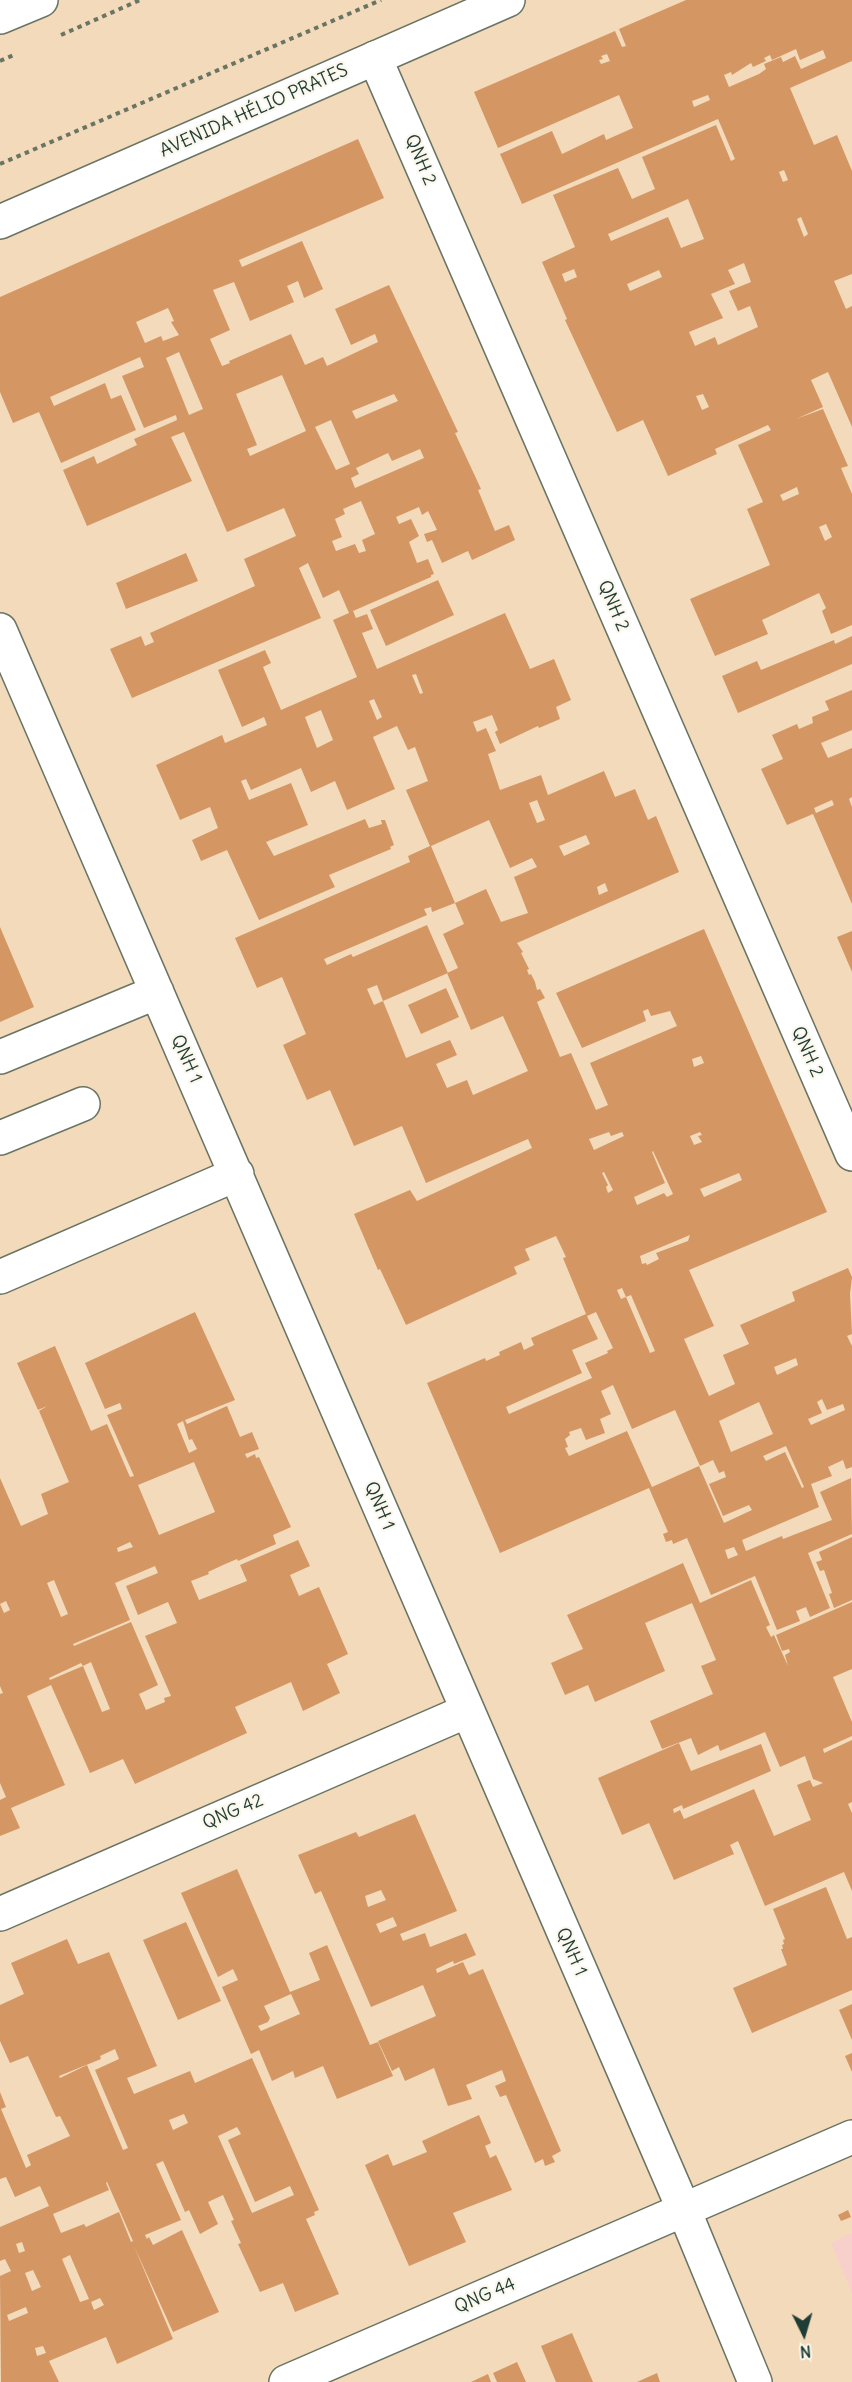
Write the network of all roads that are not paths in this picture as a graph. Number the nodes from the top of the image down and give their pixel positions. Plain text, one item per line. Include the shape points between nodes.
1 (41, 0) edge
2 (508, 0) edge
3 (0, 17) edge
4 (375, 58) junction
5 (0, 222) edge
6 (0, 630) edge
7 (157, 992) junction
8 (0, 1058) edge
9 (83, 1104) dead end
10 (0, 1138) edge
11 (852, 1154) edge
12 (237, 1174) junction
13 (0, 1276) edge
14 (466, 1711) junction
15 (0, 1914) edge
16 (852, 2137) edge
17 (684, 2210) junction
18 (286, 2382) edge
19 (755, 2382) edge

1 - 3 street
2 - 4 street, AVENIDA HÉLIO PRATES
4 - 5 street, AVENIDA HÉLIO PRATES
4 - 11 street, QNH 2
6 - 7 street, QNH 1
7 - 8 street
7 - 12 street, QNH 1
9 - 10 street
12 - 13 street
12 - 14 street, QNH 1
14 - 15 street, QNG 42
14 - 17 street, QNH 1
16 - 17 street, QNG 44
17 - 18 street, QNG 44
17 - 19 street, QNH 1

